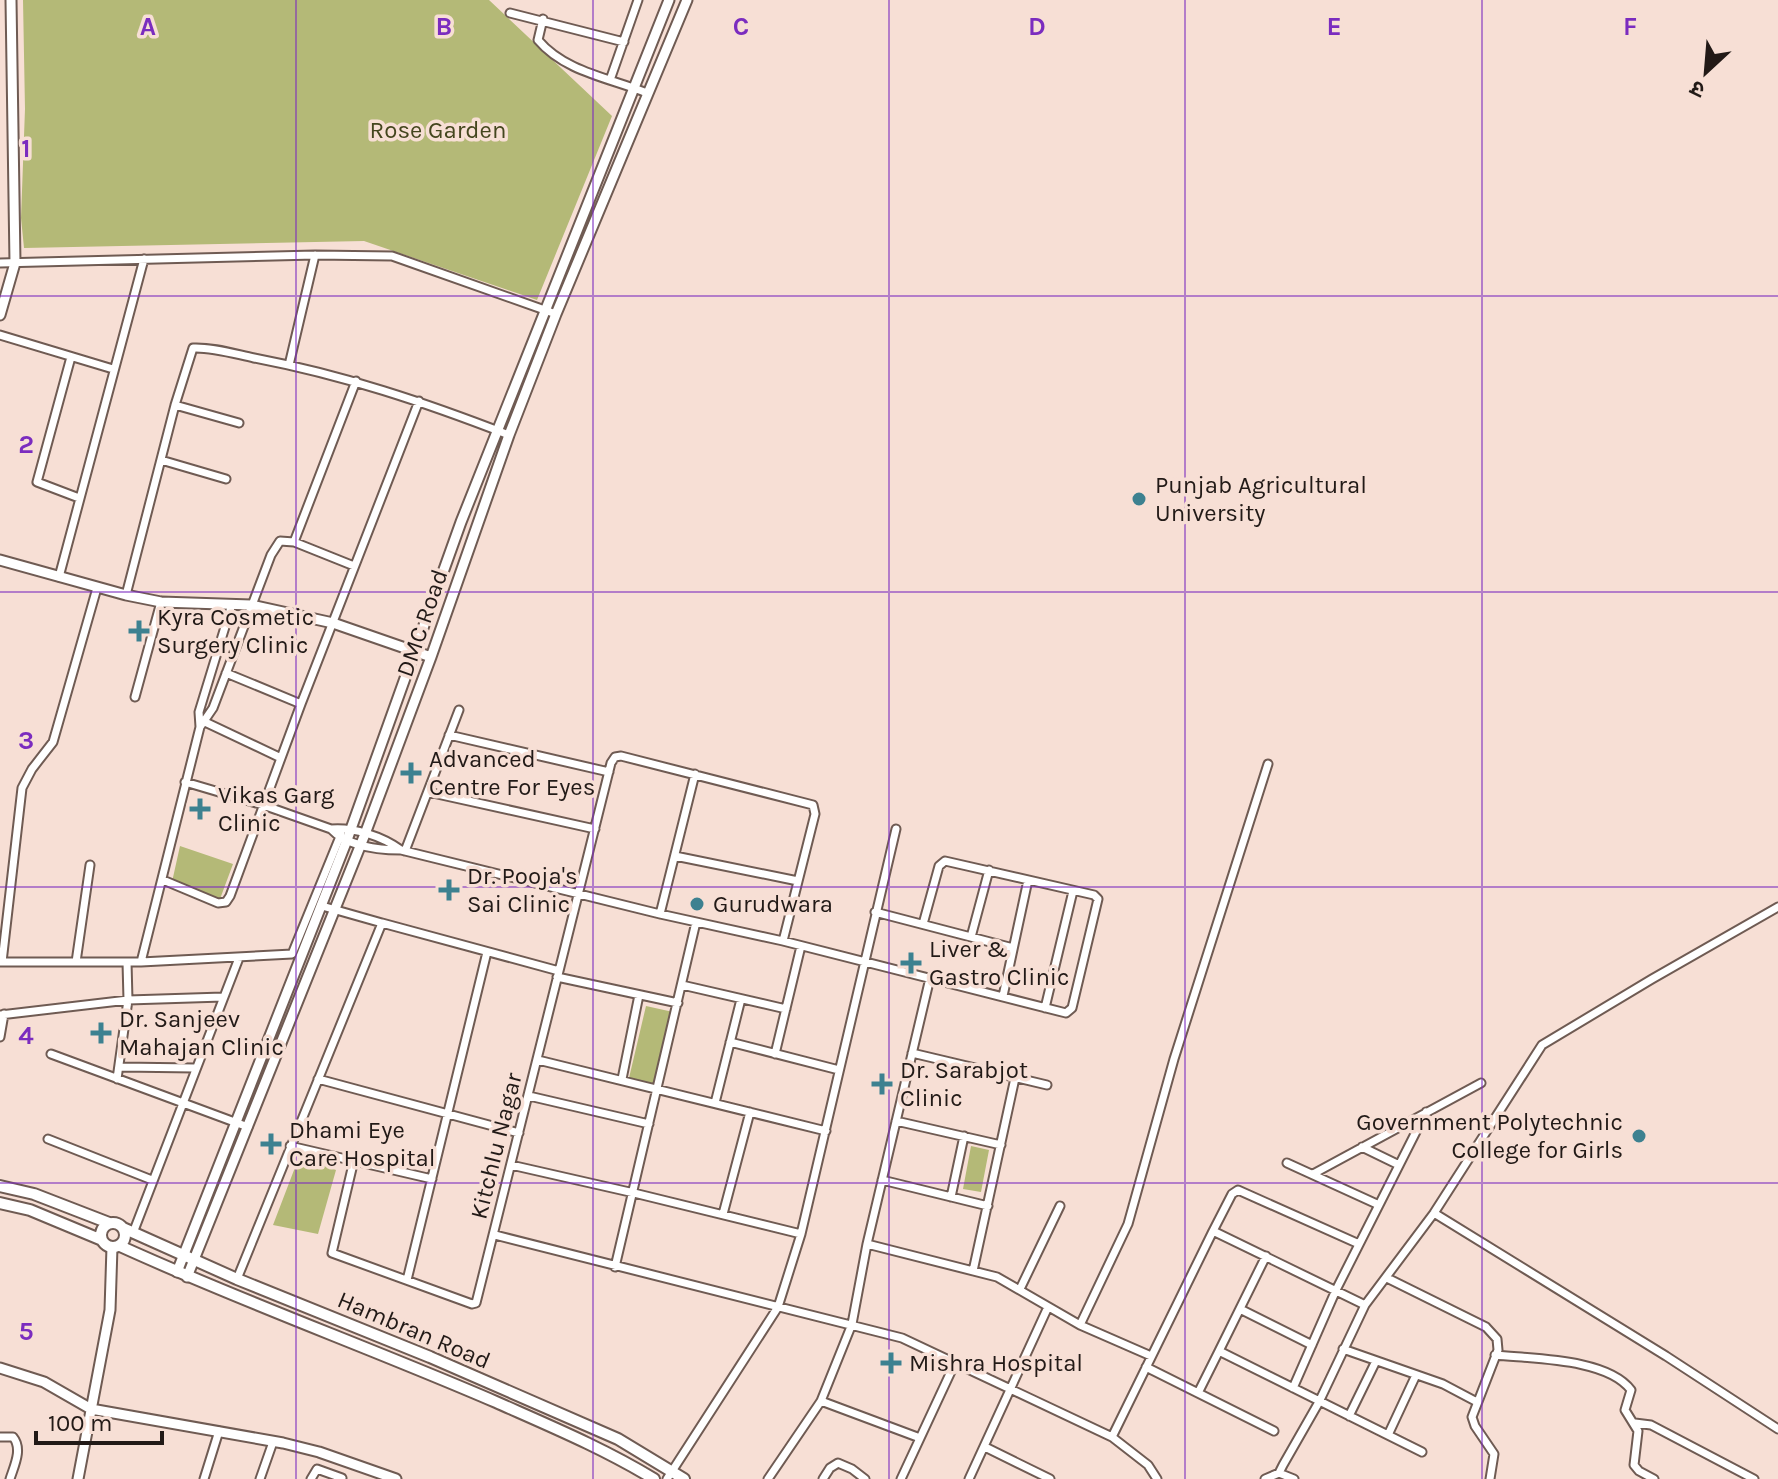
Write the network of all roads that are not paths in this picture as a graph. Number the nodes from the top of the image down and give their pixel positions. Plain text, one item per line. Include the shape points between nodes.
1 (11, 0) edge
2 (638, 0) edge
3 (669, 0) edge
4 (687, 0) edge
5 (510, 13) dead end
6 (543, 19) junction
7 (624, 42) junction
8 (610, 80) junction
9 (634, 88) junction
10 (647, 93) junction
11 (315, 255) junction
12 (144, 259) junction
13 (0, 263) edge
14 (15, 263) junction
15 (544, 310) junction
16 (556, 314) junction
17 (0, 315) edge
18 (0, 335) edge
19 (71, 357) junction
20 (289, 365) junction
21 (113, 369) junction
22 (356, 381) junction
23 (419, 401) junction
24 (175, 405) junction
25 (239, 423) dead end
26 (497, 430) junction
27 (509, 435) junction
28 (161, 460) junction
29 (226, 479) dead end
30 (79, 498) junction
31 (294, 542) junction
32 (0, 560) edge
33 (354, 566) junction
34 (59, 577) junction
35 (97, 588) junction
36 (126, 595) junction
37 (161, 602) junction
38 (232, 604) junction
39 (251, 605) junction
40 (333, 623) junction
41 (416, 651) junction
42 (431, 657) junction
43 (226, 673) junction
44 (135, 697) dead end
45 (301, 704) junction
46 (459, 710) dead end
47 (202, 725) junction
48 (449, 735) junction
49 (281, 758) junction
50 (1268, 764) dead end
51 (609, 772) junction
52 (695, 774) junction
53 (185, 782) junction
54 (428, 792) junction
55 (263, 805) junction
56 (331, 829) junction
57 (347, 829) junction
58 (595, 829) junction
59 (896, 829) dead end
60 (365, 834) junction
61 (343, 839) junction
62 (361, 845) junction
63 (403, 850) junction
64 (675, 856) junction
65 (90, 865) dead end
66 (989, 870) junction
67 (163, 880) junction
68 (1028, 880) junction
69 (798, 881) junction
70 (1073, 891) junction
71 (578, 893) junction
72 (322, 906) junction
73 (1778, 907) edge
74 (335, 909) junction
75 (875, 912) junction
76 (660, 914) junction
77 (696, 922) junction
78 (382, 923) junction
79 (923, 924) junction
80 (971, 937) junction
81 (783, 941) junction
82 (801, 946) junction
83 (1013, 948) junction
84 (487, 952) junction
85 (239, 958) junction
86 (864, 961) junction
87 (1, 962) edge
88 (76, 962) junction
89 (127, 962) junction
90 (141, 962) junction
91 (558, 974) junction
92 (930, 978) junction
93 (682, 985) junction
94 (639, 995) junction
95 (1003, 996) junction
96 (223, 997) junction
97 (741, 999) junction
98 (128, 1000) junction
99 (678, 1003) junction
100 (1045, 1008) junction
101 (786, 1009) junction
102 (2, 1014) edge
103 (0, 1037) edge
104 (730, 1042) junction
105 (912, 1053) junction
106 (51, 1054) dead end
107 (775, 1054) junction
108 (538, 1060) junction
109 (121, 1067) junction
110 (195, 1068) junction
111 (839, 1070) junction
112 (1015, 1078) junction
113 (117, 1079) junction
114 (318, 1079) junction
115 (622, 1079) junction
116 (1481, 1083) dead end
117 (1047, 1085) dead end
118 (658, 1088) junction
119 (529, 1096) junction
120 (182, 1103) junction
121 (715, 1103) junction
122 (750, 1112) junction
123 (1426, 1112) junction
124 (448, 1114) junction
125 (896, 1121) junction
126 (236, 1123) junction
127 (649, 1124) junction
128 (248, 1127) junction
129 (826, 1131) junction
130 (519, 1133) junction
131 (964, 1136) junction
132 (48, 1139) dead end
133 (1001, 1145) junction
134 (290, 1146) junction
135 (1362, 1147) junction
136 (354, 1160) junction
137 (1287, 1163) dead end
138 (511, 1165) junction
139 (1399, 1165) junction
140 (1313, 1174) junction
141 (432, 1179) junction
142 (152, 1180) junction
143 (882, 1180) junction
144 (0, 1186) edge
145 (634, 1193) junction
146 (951, 1197) junction
147 (0, 1203) edge
148 (1379, 1205) junction
149 (988, 1206) junction
150 (1060, 1206) dead end
151 (1434, 1213) junction
152 (723, 1214) junction
153 (109, 1223) junction
154 (128, 1231) junction
155 (1213, 1231) junction
156 (801, 1234) junction
157 (495, 1235) junction
158 (111, 1244) junction
159 (867, 1244) junction
160 (1359, 1244) junction
161 (1266, 1256) junction
162 (189, 1257) junction
163 (615, 1267) junction
164 (973, 1271) junction
165 (182, 1274) junction
166 (1387, 1278) junction
167 (237, 1279) junction
168 (407, 1280) junction
169 (1020, 1289) junction
170 (1336, 1290) junction
171 (1365, 1305) junction
172 (778, 1307) junction
173 (1048, 1307) junction
174 (1240, 1309) junction
175 (852, 1324) junction
176 (1080, 1325) junction
177 (1312, 1345) junction
178 (1343, 1349) junction
179 (1219, 1351) junction
180 (1495, 1355) junction
181 (1151, 1356) junction
182 (1376, 1361) junction
183 (955, 1363) junction
184 (1146, 1367) junction
185 (0, 1368) edge
186 (1416, 1375) junction
187 (1293, 1388) junction
188 (1011, 1389) junction
189 (1198, 1393) junction
190 (821, 1401) junction
191 (1319, 1402) junction
192 (1477, 1402) junction
193 (91, 1409) junction
194 (1349, 1416) junction
195 (1635, 1423) junction
196 (1778, 1429) edge
197 (219, 1431) junction
198 (1274, 1431) dead end
199 (1388, 1435) junction
200 (0, 1437) edge
201 (1112, 1437) junction
202 (920, 1438) junction
203 (273, 1442) junction
204 (985, 1447) junction
205 (1422, 1452) dead end
206 (347, 1462) junction
207 (1279, 1473) junction
208 (670, 1475) edge
209 (770, 1476) edge
210 (1035, 1476) edge
211 (342, 1478) edge
212 (10, 1479) edge
213 (78, 1479) edge
214 (204, 1479) edge
215 (260, 1479) edge
216 (311, 1479) edge
217 (394, 1479) edge
218 (654, 1479) edge
219 (684, 1479) edge
220 (782, 1479) edge
221 (823, 1479) edge
222 (865, 1479) edge
223 (901, 1479) edge
224 (969, 1479) edge
225 (1050, 1479) edge
226 (1157, 1479) edge
227 (1265, 1479) edge
228 (1294, 1479) edge
229 (1490, 1479) edge
230 (1654, 1479) edge
231 (1754, 1479) edge

1 - 14 street
2 - 7 street
3 - 9 street
4 - 10 street, DMC Road
5 - 6 street
6 - 7 street
6 - 8 street via 538,40 549,53
7 - 8 street
8 - 9 street
9 - 10 street
9 - 15 street
10 - 16 street, DMC Road
11 - 12 street
11 - 15 street via 392,256
11 - 20 street
12 - 14 street
12 - 21 street
13 - 14 street
14 - 17 street
15 - 16 street
15 - 26 street
16 - 27 street, DMC Road
18 - 19 street
19 - 21 street
19 - 30 street via 37,482
20 - 22 street
20 - 24 street via 193,348
21 - 30 street
22 - 23 street
22 - 31 street
23 - 26 street
23 - 33 street
24 - 25 street
24 - 28 street
26 - 27 street
26 - 41 street
27 - 42 street, DMC Road
28 - 29 street
28 - 36 street
30 - 34 street
31 - 33 street
31 - 39 street via 277,543
32 - 34 street
33 - 40 street
34 - 35 street
35 - 36 street
35 - 87 street via 53,742 22,788
36 - 37 street
37 - 38 street
37 - 44 street
38 - 39 street
38 - 47 street via 199,712
39 - 40 street
39 - 43 street
40 - 41 street
40 - 45 street
41 - 42 street
41 - 57 street
42 - 60 street, DMC Road
43 - 45 street
43 - 47 street
45 - 49 street
46 - 48 street
47 - 49 street
47 - 53 street
48 - 51 street
48 - 54 street
49 - 55 street
50 - 176 street via 1174,1059 1131,1214
51 - 52 street via 612,760 621,756
51 - 58 street, Kitchlu Nagar
52 - 64 street
52 - 69 street via 816,809
53 - 55 street
53 - 67 street
54 - 58 street
54 - 63 street
55 - 56 street
55 - 67 street via 226,902
56 - 57 street
56 - 61 street
57 - 60 street
57 - 61 street
58 - 71 street, Kitchlu Nagar
59 - 75 street
60 - 62 street, DMC Road
60 - 63 street
61 - 62 street
61 - 72 street
61 - 85 street via 295,951
62 - 63 street
62 - 74 street, DMC Road
63 - 71 street
64 - 69 street
64 - 76 street
65 - 88 street
66 - 68 street
66 - 79 street via 940,863
66 - 80 street
67 - 90 street
68 - 70 street
68 - 83 street
69 - 81 street
70 - 100 street
70 - 100 street via 1097,897 1092,927 1072,1008 1066,1013
71 - 76 street
71 - 91 street, Kitchlu Nagar
72 - 74 street
72 - 126 street
73 - 151 street via 1547,1041
74 - 78 street
74 - 128 street, DMC Road
75 - 79 street
75 - 86 street
76 - 77 street
77 - 81 street
77 - 93 street
78 - 84 street
78 - 114 street
79 - 80 street
80 - 83 street
81 - 82 street
82 - 86 street
82 - 101 street
83 - 95 street
84 - 91 street
84 - 124 street
85 - 90 street
85 - 96 street
86 - 92 street
86 - 111 street
87 - 88 street
88 - 89 street
89 - 90 street
89 - 98 street
91 - 94 street
91 - 108 street, Kitchlu Nagar
92 - 95 street
92 - 105 street
93 - 97 street
93 - 99 street
94 - 99 street
94 - 115 street
95 - 100 street
96 - 98 street
96 - 110 street
97 - 101 street
97 - 104 street
98 - 102 street
98 - 109 street
99 - 118 street
101 - 107 street
102 - 103 street
104 - 107 street
104 - 121 street
105 - 112 street
105 - 125 street
106 - 113 street
107 - 111 street
108 - 115 street
108 - 119 street, Kitchlu Nagar
109 - 110 street
109 - 113 street
110 - 120 street
111 - 129 street
112 - 117 street
112 - 133 street
113 - 120 street
114 - 124 street
114 - 134 street
115 - 118 street
116 - 123 street
118 - 121 street
118 - 127 street
119 - 127 street
119 - 130 street, Kitchlu Nagar
120 - 126 street
120 - 142 street
121 - 122 street
122 - 129 street
122 - 152 street
123 - 135 street
123 - 139 street
124 - 130 street
124 - 141 street
125 - 131 street
125 - 143 street
126 - 128 street
126 - 162 street
127 - 145 street
128 - 162 street, DMC Road
129 - 156 street
130 - 138 street, Kitchlu Nagar
131 - 133 street
131 - 146 street
132 - 142 street
133 - 149 street
134 - 136 street
134 - 167 street
135 - 139 street
135 - 140 street
136 - 141 street
136 - 168 street, Kitchlu Nagar via 332,1253
137 - 140 street
138 - 145 street
138 - 157 street, Kitchlu Nagar
139 - 148 street
140 - 148 street
141 - 168 street
142 - 154 street
143 - 146 street
143 - 159 street
144 - 153 main road
145 - 152 street
145 - 163 street
146 - 149 street
147 - 158 main road, Hambran Road
148 - 160 street
149 - 164 street
150 - 169 street
151 - 166 street
151 - 196 street
152 - 156 street
153 - 154 main road, Hambran Road
153 - 158 main road via 103,1228
154 - 158 main road
154 - 162 main road, Hambran Road
155 - 160 street via 1238,1190
155 - 161 street
155 - 181 street
156 - 172 street
157 - 163 street
157 - 168 street, Kitchlu Nagar via 474,1304
158 - 165 main road, Hambran Road
158 - 193 street via 110,1310
159 - 164 street
159 - 175 street
160 - 170 street
161 - 170 street
161 - 174 street
162 - 165 street
162 - 167 main road, Hambran Road
163 - 172 street
164 - 169 street
165 - 218 main road, Hambran Road via 610,1452
166 - 171 street
166 - 180 street via 1486,1327 1497,1339
167 - 208 main road, Hambran Road via 603,1433
169 - 173 street
170 - 171 street
170 - 177 street
171 - 178 street
172 - 175 street
172 - 208 street
173 - 176 street
173 - 188 street
174 - 177 street
174 - 179 street
175 - 183 street via 902,1338
175 - 190 street
176 - 181 street
177 - 187 street
178 - 182 street
178 - 191 street
179 - 187 street
179 - 189 street
180 - 192 street
180 - 195 street via 1612,1375 1630,1388 1625,1407
181 - 184 street
182 - 186 street
182 - 194 street
183 - 188 street
183 - 202 street
184 - 189 street
184 - 201 street
185 - 193 street via 44,1382
186 - 192 street
186 - 199 street
187 - 191 street
188 - 201 street
188 - 204 street
189 - 198 street
190 - 202 street
190 - 209 street
191 - 194 street
191 - 207 street
192 - 229 street via 1473,1422 1494,1454
193 - 197 street
193 - 213 street
194 - 199 street
195 - 230 street via 1634,1465
195 - 231 street via 1651,1425
197 - 203 street
197 - 214 street
199 - 205 street
200 - 212 street via 13,1437 17,1444
201 - 226 street via 1148,1465
202 - 223 street
203 - 206 street
203 - 215 street
204 - 210 street
204 - 224 street
206 - 211 street
206 - 217 street
207 - 227 street
207 - 228 street
208 - 219 main road, Hambran Road
209 - 220 street
210 - 225 street
211 - 216 street via 317,1469
221 - 222 street via 838,1463

